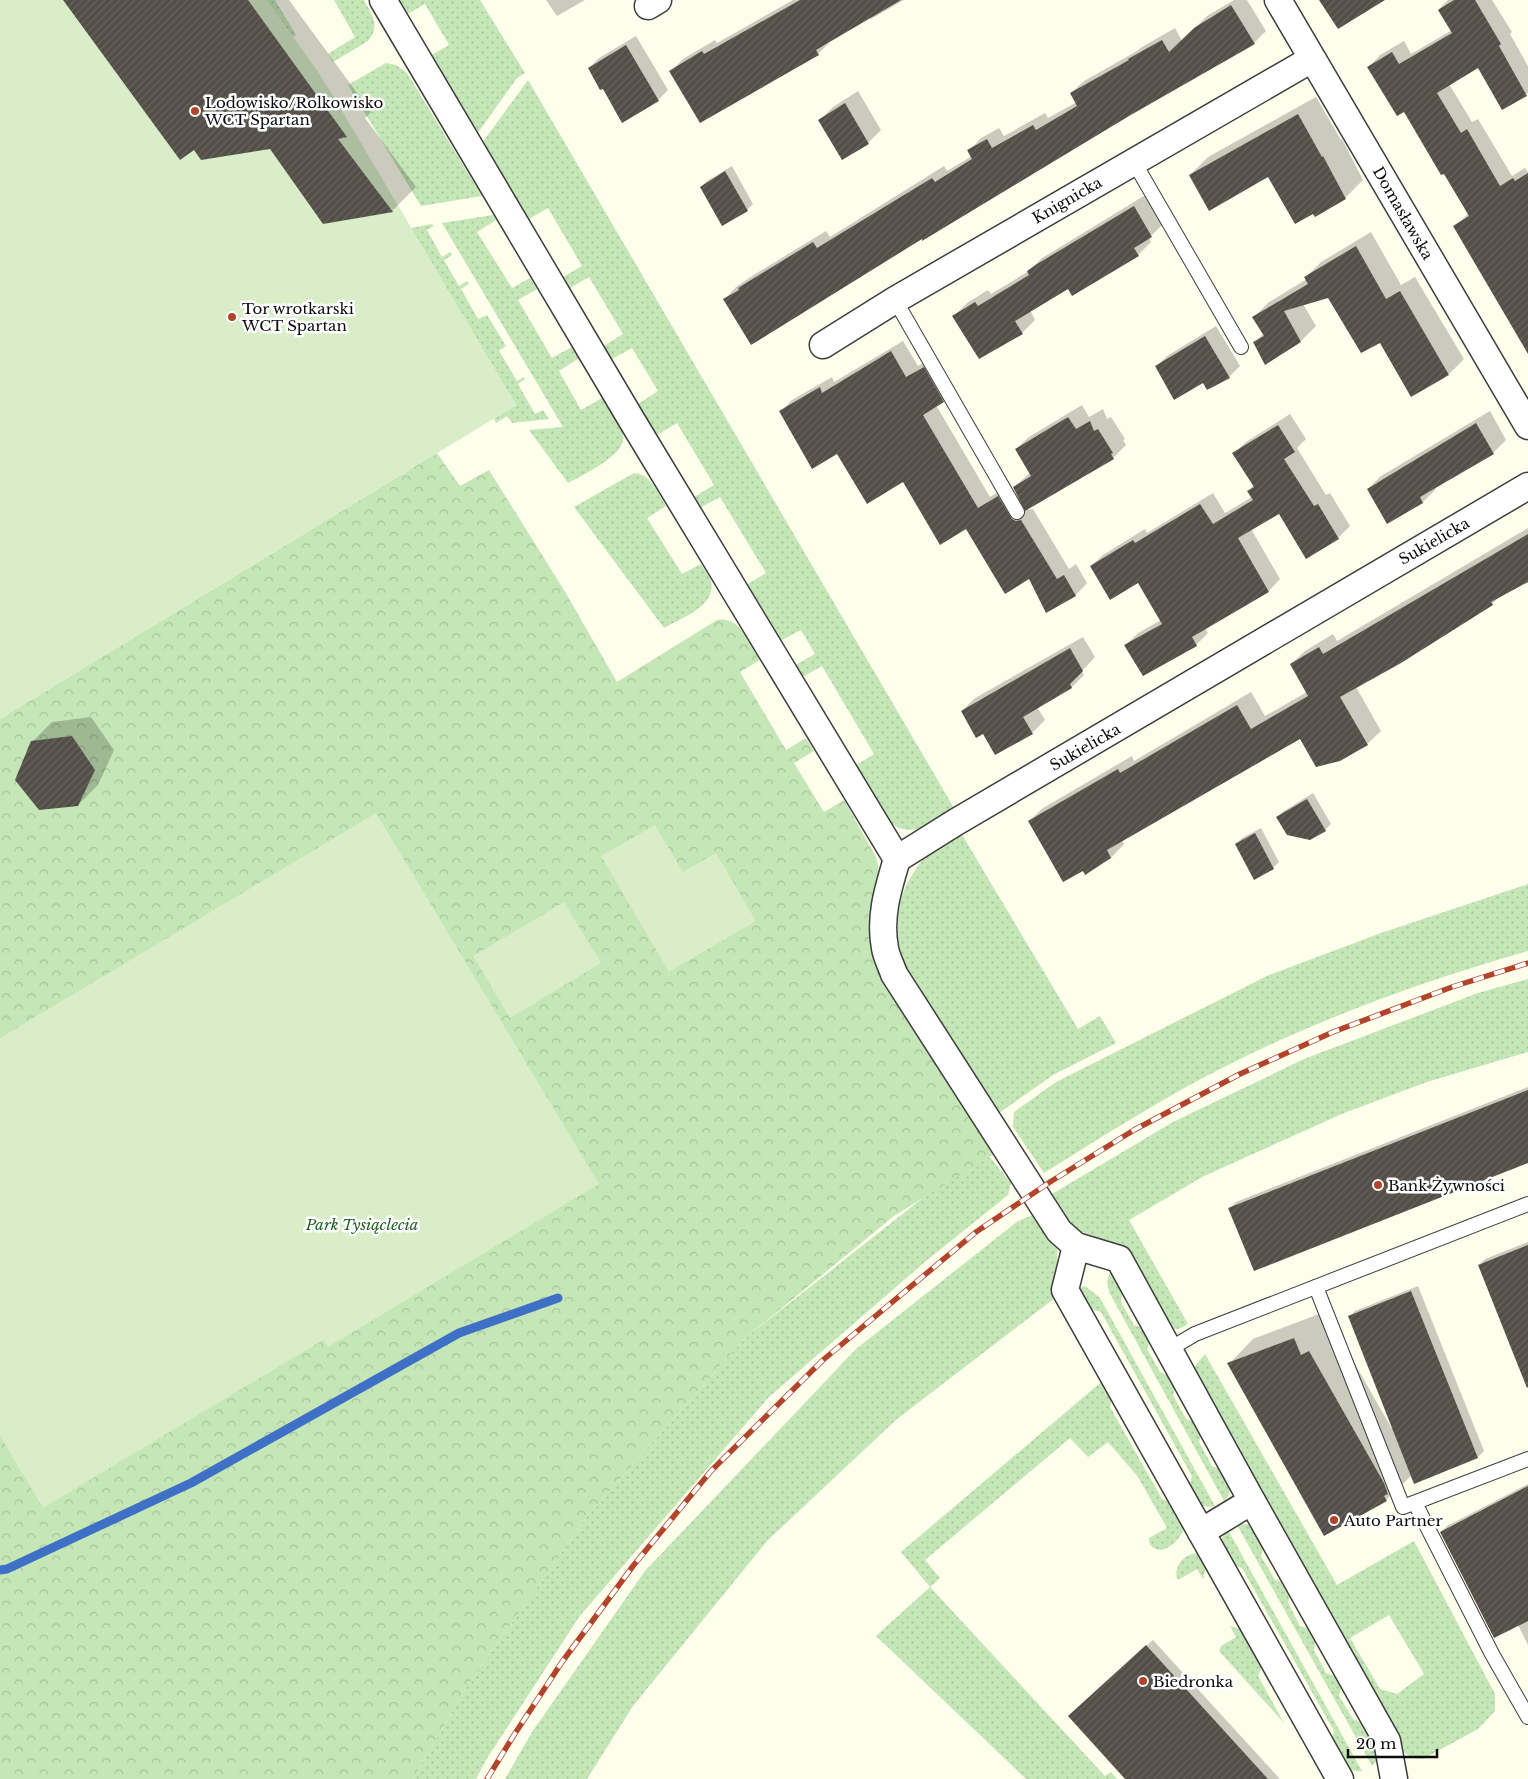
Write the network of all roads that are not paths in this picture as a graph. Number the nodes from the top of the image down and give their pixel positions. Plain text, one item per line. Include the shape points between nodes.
1 (383, 0) edge
2 (1278, 0) edge
3 (1312, 59) junction
4 (1134, 162) junction
5 (895, 300) junction
6 (823, 345) dead end
7 (1241, 347) dead end
8 (1528, 426) edge
9 (1528, 486) edge
10 (1017, 512) dead end
11 (897, 859) junction
12 (1528, 1204) edge
13 (1076, 1246) junction
14 (1316, 1287) junction
15 (1168, 1350) junction
16 (1528, 1459) edge
17 (1252, 1501) junction
18 (1416, 1503) junction
19 (1202, 1532) junction
20 (1528, 1718) edge
21 (1340, 1779) edge
22 (1394, 1779) edge

1 - 11 street
2 - 3 street, Domasławska
3 - 4 street, Knignicka
3 - 8 street, Domasławska
4 - 5 street, Knignicka
4 - 7 lane
5 - 6 street, Knignicka
5 - 10 lane
9 - 11 street, Sukielicka
11 - 13 street via 886,892 882,923 885,950 894,974 1059,1231
12 - 14 lane
13 - 15 street via 1119,1259
13 - 19 street via 1065,1290
14 - 15 lane via 1195,1334
14 - 18 lane via 1403,1507
15 - 17 street
16 - 18 lane
17 - 19 street
17 - 22 street via 1387,1740
18 - 20 lane
19 - 21 street

